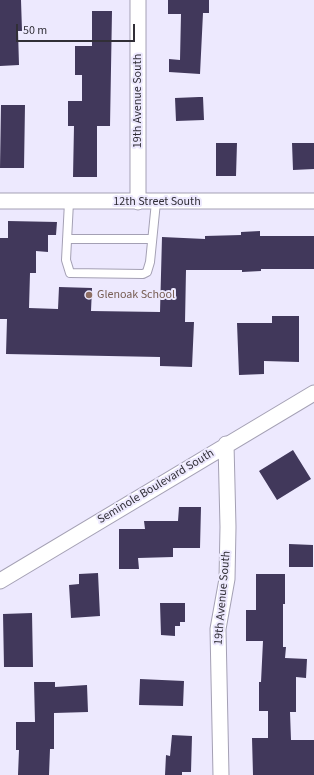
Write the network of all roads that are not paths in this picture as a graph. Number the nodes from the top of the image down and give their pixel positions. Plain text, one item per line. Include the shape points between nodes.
1 (138, 0) edge
2 (0, 201) edge
3 (314, 201) edge
4 (69, 202) junction
5 (138, 202) junction
6 (156, 202) junction
7 (67, 239) junction
8 (152, 239) junction
9 (313, 393) edge
10 (226, 444) junction
11 (0, 581) edge
12 (221, 775) edge

1 - 5 street, 19th Avenue South
2 - 4 street, 12th Street South
3 - 6 street, 12th Street South
4 - 5 street, 12th Street South
4 - 7 lane
5 - 6 street, 12th Street South
6 - 8 lane
7 - 8 lane
7 - 8 lane via 66,260 70,273 142,274 147,272 150,262
9 - 10 street, Seminole Boulevard South
10 - 11 street, Seminole Boulevard South
10 - 12 street, 19th Avenue South via 227,579 218,629

